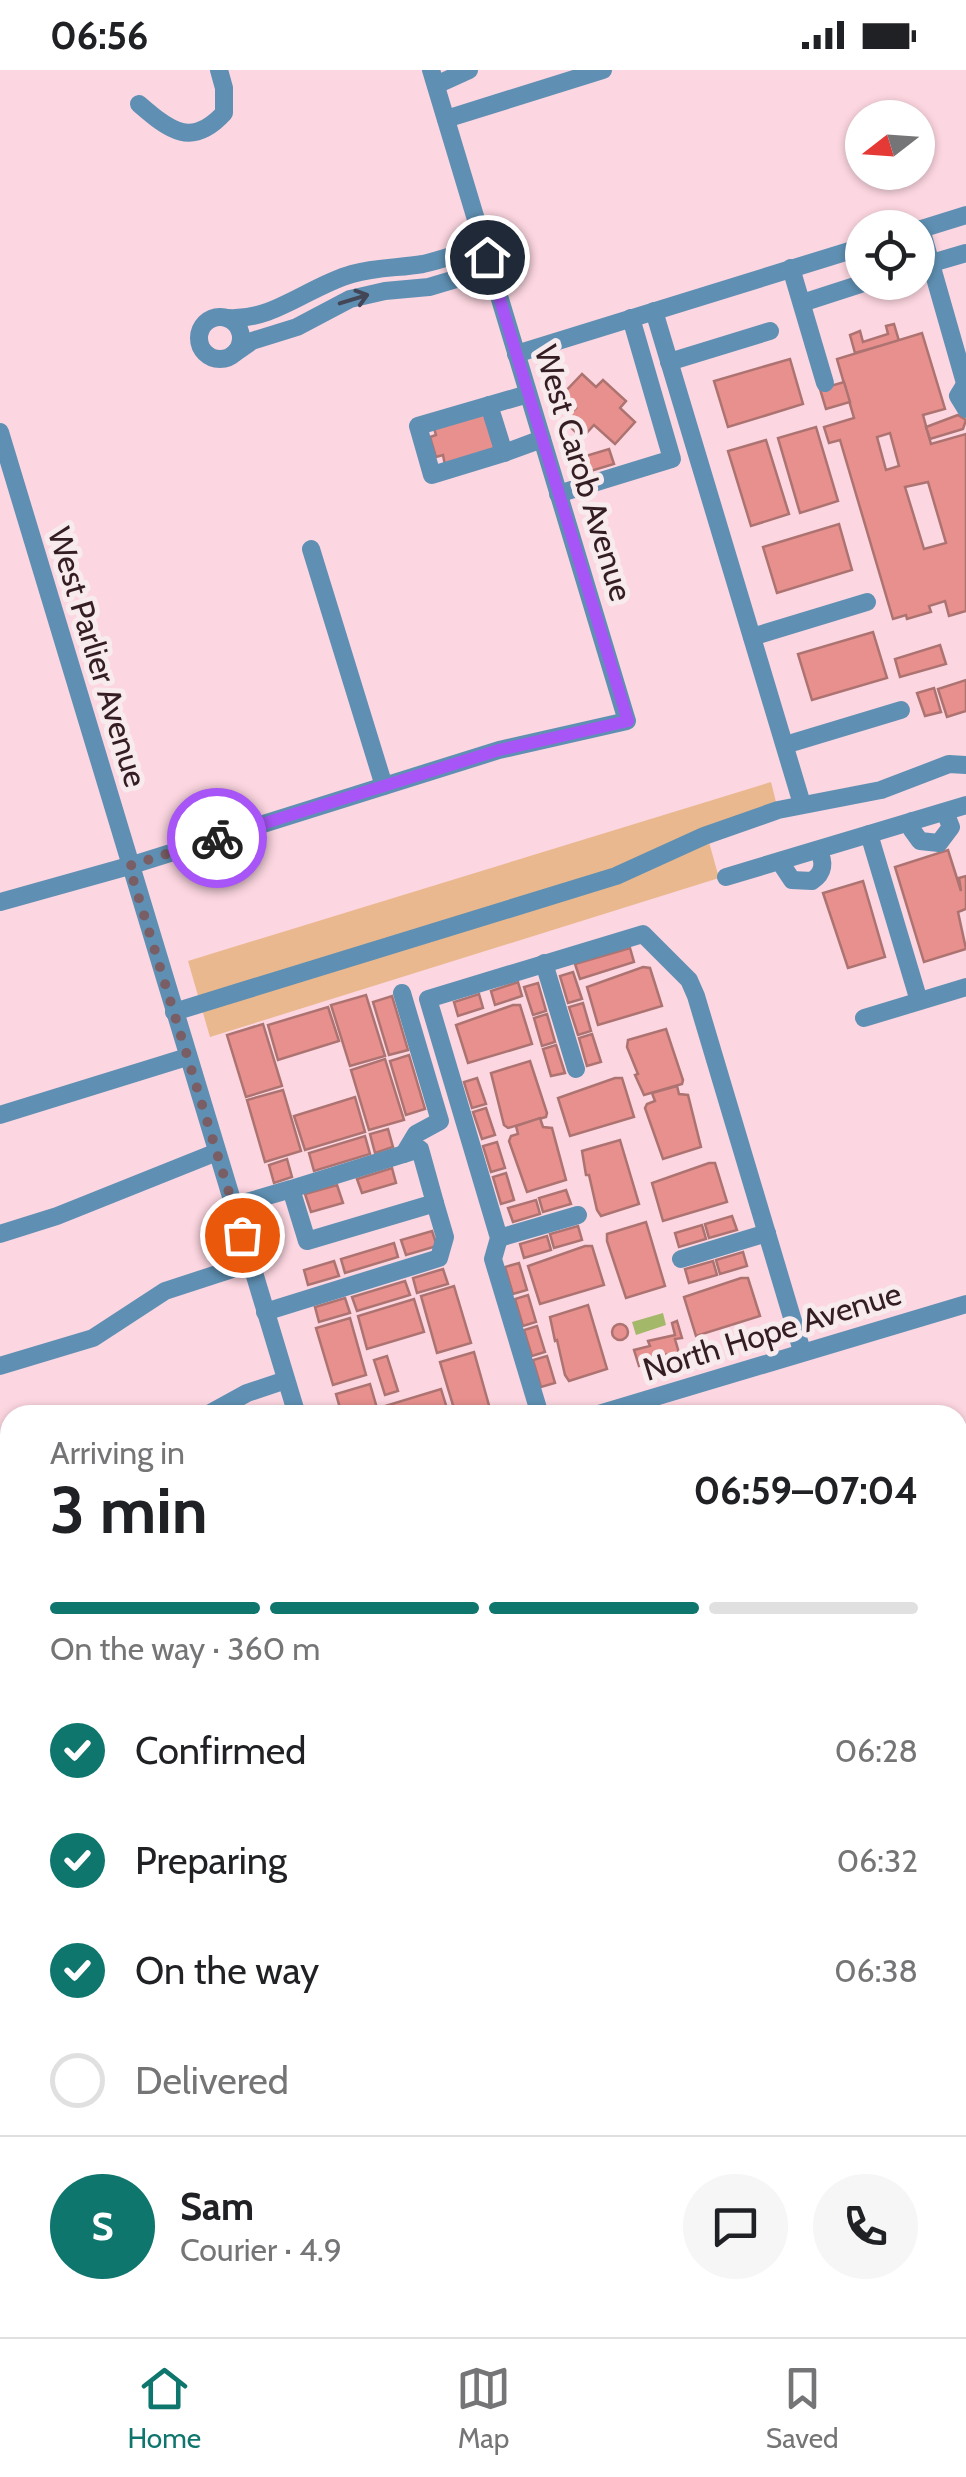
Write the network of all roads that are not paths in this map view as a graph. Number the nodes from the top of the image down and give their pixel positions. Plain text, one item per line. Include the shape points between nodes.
1 (218, 70) edge
2 (469, 70) edge
3 (603, 70) edge
4 (433, 78) edge
5 (140, 104) dead end
6 (446, 119) junction
7 (966, 215) edge
8 (935, 225) edge
9 (845, 252) edge
10 (966, 253) edge
11 (479, 255) junction
12 (444, 258) junction
13 (935, 262) edge
14 (391, 266) junction
15 (792, 268) junction
16 (452, 281) junction
17 (845, 289) edge
18 (392, 290) junction
19 (305, 294) junction
20 (935, 296) edge
21 (802, 302) junction
22 (654, 311) junction
23 (268, 312) junction
24 (318, 315) junction
25 (227, 318) junction
26 (631, 318) junction
27 (770, 331) dead end
28 (274, 334) junction
29 (235, 353) junction
30 (516, 354) junction
31 (669, 362) junction
32 (966, 383) edge
33 (825, 384) dead end
34 (528, 394) junction
35 (489, 404) junction
36 (966, 409) edge
37 (0, 432) edge
38 (542, 439) junction
39 (504, 454) junction
40 (558, 494) junction
41 (311, 549) dead end
42 (867, 602) dead end
43 (752, 637) junction
44 (901, 710) dead end
45 (784, 746) junction
46 (966, 765) edge
47 (384, 786) junction
48 (802, 804) junction
49 (966, 805) edge
50 (945, 812) junction
51 (912, 822) junction
52 (869, 834) junction
53 (818, 850) junction
54 (784, 860) junction
55 (129, 866) junction
56 (726, 877) dead end
57 (0, 902) edge
58 (544, 963) junction
59 (966, 987) edge
60 (402, 993) dead end
61 (920, 1002) junction
62 (174, 1012) junction
63 (864, 1018) dead end
64 (187, 1057) junction
65 (576, 1068) dead end
66 (0, 1115) edge
67 (413, 1146) junction
68 (217, 1152) junction
69 (291, 1189) junction
70 (434, 1203) junction
71 (233, 1206) junction
72 (578, 1215) dead end
73 (767, 1233) junction
74 (0, 1234) edge
75 (499, 1238) junction
76 (681, 1259) dead end
77 (251, 1264) junction
78 (966, 1304) edge
79 (265, 1312) junction
80 (802, 1352) junction
81 (0, 1366) edge
82 (286, 1380) junction
83 (225, 1405) edge
84 (294, 1405) edge
85 (537, 1405) edge
86 (629, 1405) edge

1 - 5 street via 224,113 209,130 185,134
2 - 4 street
3 - 6 street
4 - 6 street, West Carob Avenue
6 - 11 street, West Carob Avenue
7 - 8 street
9 - 15 street
10 - 13 street
11 - 12 street
11 - 16 street via 476,273
11 - 30 street, West Carob Avenue
12 - 14 street
12 - 16 street
14 - 18 street
14 - 19 street via 337,278
15 - 21 street
15 - 22 street
16 - 18 street
17 - 21 street
24 -> 18 street
19 - 23 street
19 - 24 street
20 - 32 street
21 - 33 street
22 - 26 street
22 - 31 street
23 - 25 street
23 - 28 street
24 - 28 street
25 - 29 street via 241,333
25 - 29 street via 207,322 200,342 214,358
26 - 30 street
26 - 40 street via 672,460
27 - 31 street
28 - 29 street
30 - 34 street, West Carob Avenue
31 - 43 street
32 - 36 street via 958,396
34 - 35 street
34 - 38 street, West Carob Avenue
35 - 39 street
35 - 39 street via 418,426 432,475
37 - 55 street, West Parlier Avenue
38 - 39 street
38 - 40 street, West Carob Avenue
40 - 47 street, West Carob Avenue via 628,721 499,750
41 - 47 street
42 - 43 street
43 - 45 street
44 - 45 street
45 - 48 street
46 - 48 street via 948,764 880,790
47 - 55 street
48 - 62 street via 732,824 616,876
49 - 50 street
50 - 51 street
50 - 51 street via 951,827 940,843 920,841
51 - 52 street
52 - 53 street
52 - 61 street
53 - 54 street
53 - 54 street via 823,865 812,882 792,880
54 - 56 street
55 - 57 street
55 - 62 street, West Parlier Avenue
58 - 65 street
58 - 73 street via 643,934 689,980
58 - 75 street via 428,999
59 - 61 street
60 - 67 street via 440,1121
61 - 63 street
62 - 64 street, West Parlier Avenue
64 - 66 street
64 - 68 street, West Parlier Avenue
67 - 69 street
67 - 70 street
68 - 71 street, West Parlier Avenue
68 - 74 street
69 - 70 street via 307,1241
69 - 71 street
70 - 79 street via 445,1237 439,1258
71 - 77 street, West Parlier Avenue
72 - 75 street
73 - 76 street
73 - 80 street
75 - 85 street via 493,1259
77 - 79 street, West Parlier Avenue
77 - 81 street via 165,1290 93,1338
78 - 80 street, North Hope Avenue
79 - 82 street, West Parlier Avenue
80 - 86 street, North Hope Avenue
82 - 83 street
82 - 84 street, West Parlier Avenue

